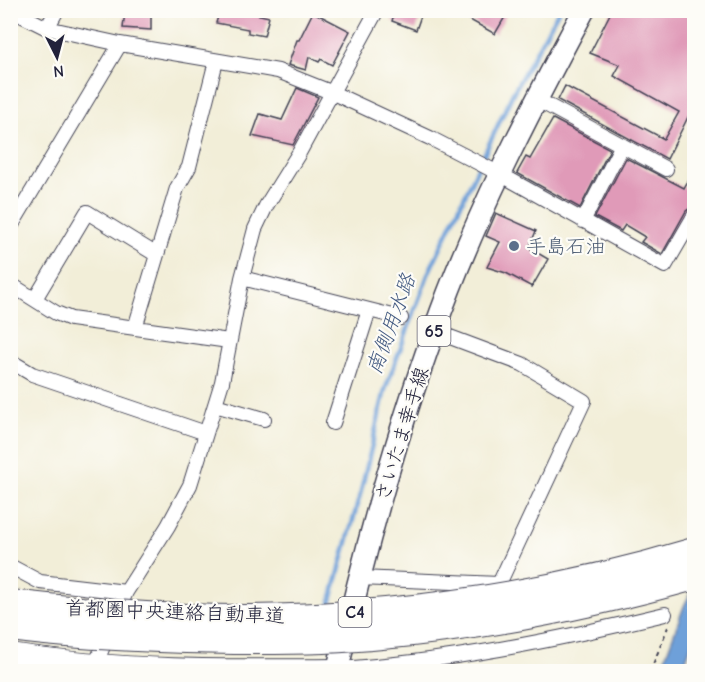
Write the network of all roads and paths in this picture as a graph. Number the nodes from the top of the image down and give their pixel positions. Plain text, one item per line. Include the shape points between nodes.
1 (11, 10) edge
2 (57, 10) edge
3 (584, 10) edge
4 (377, 11) edge
5 (47, 28) junction
6 (120, 44) junction
7 (216, 61) junction
8 (333, 93) junction
9 (536, 99) junction
10 (622, 145) junction
11 (666, 169) dead end
12 (500, 174) junction
13 (694, 216) edge
14 (583, 220) junction
15 (10, 228) edge
16 (157, 255) junction
17 (242, 278) junction
18 (10, 284) edge
19 (35, 299) junction
20 (369, 310) junction
21 (401, 318) dead end
22 (135, 327) junction
23 (434, 332) junction
24 (229, 341) junction
25 (10, 362) edge
26 (215, 405) junction
27 (264, 419) dead end
28 (333, 423) dead end
29 (206, 433) junction
30 (694, 551) edge
31 (10, 566) edge
32 (694, 577) edge
33 (360, 578) junction
34 (126, 592) junction
35 (10, 603) edge
36 (665, 614) dead end
37 (10, 628) edge
38 (10, 645) edge
39 (10, 654) edge
40 (59, 662) junction
41 (93, 668) edge
42 (162, 670) edge
43 (337, 670) edge

1 - 5 street
2 - 5 street
3 - 9 main road, さいたま幸手線 / 65
4 - 8 street
5 - 6 street
6 - 7 street
6 - 15 street
7 - 8 street via 278,71
7 - 16 street via 189,167 177,188
8 - 12 street
8 - 17 street via 266,206 255,229
9 - 10 street
9 - 12 main road, さいたま幸手線 / 65
10 - 11 street
10 - 14 street
12 - 14 street
12 - 23 main road, さいたま幸手線 / 65
13 - 14 street via 665,266
16 - 19 street via 87,212
16 - 22 street
17 - 20 street
17 - 24 street
18 - 19 street
19 - 22 street via 71,319
20 - 21 street
20 - 28 street
22 - 24 street
23 - 33 main road, さいたま幸手線 / 65
23 - 33 street via 522,364 584,401 499,584
24 - 26 street
25 - 29 street via 32,374
26 - 27 street
26 - 29 street
29 - 34 street via 190,485
30 - 35 highway, 首都圏中央連絡自動車道 / C4, bridge via 601,576 481,600 380,611 250,618 123,614
31 - 34 street via 40,582
32 - 37 highway, 首都圏中央連絡自動車道 / C4, bridge via 534,615 382,636 223,641
33 - 43 main road, さいたま幸手線 / 65
34 - 41 street
36 - 43 street via 466,656
38 - 40 street
39 - 40 street
40 - 41 street
41 - 42 street
42 - 43 street

